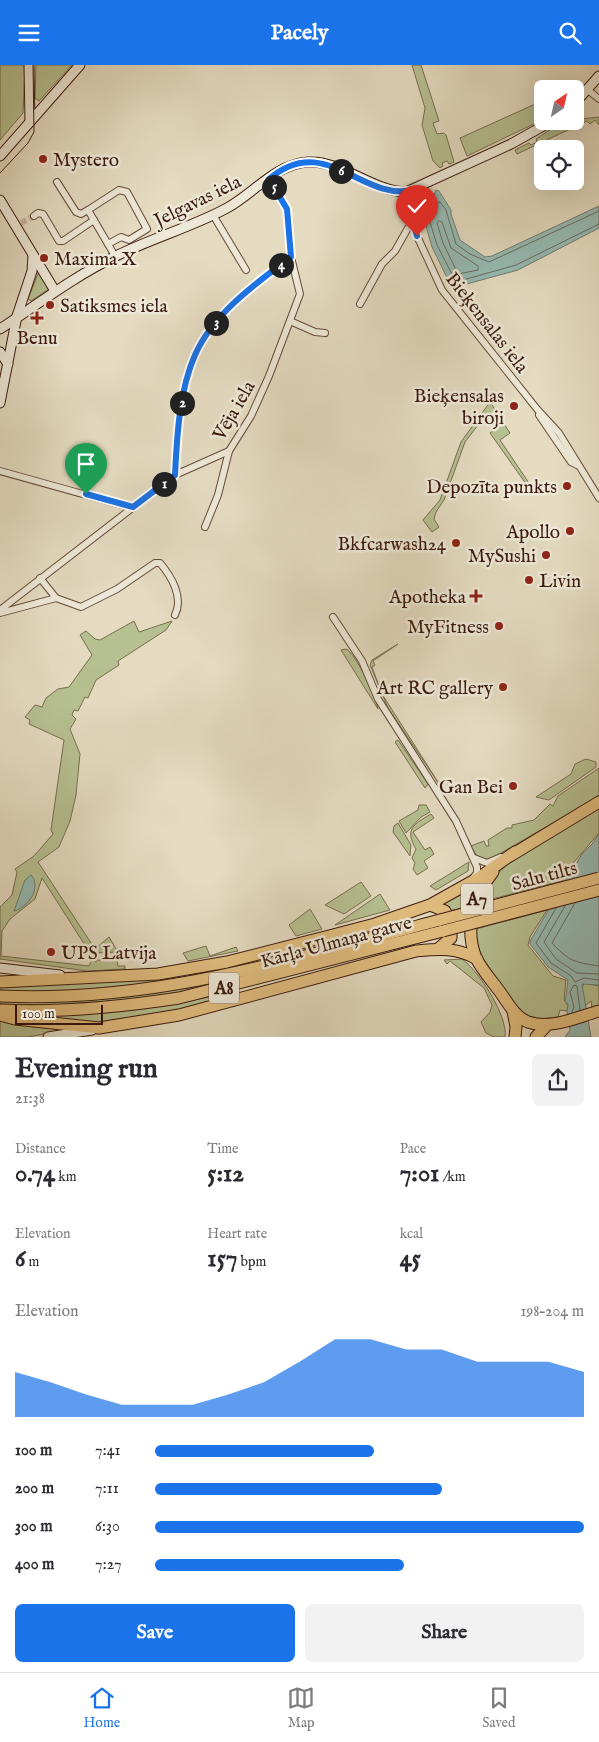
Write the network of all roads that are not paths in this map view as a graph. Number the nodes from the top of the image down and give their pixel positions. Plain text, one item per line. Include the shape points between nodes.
1 (29, 65) edge
2 (80, 65) edge
3 (599, 76) edge
4 (588, 89) junction
5 (584, 93) edge
6 (599, 99) edge
7 (30, 122) junction
8 (537, 130) edge
9 (0, 156) edge
10 (269, 179) junction
11 (57, 181) dead end
12 (414, 190) junction
13 (0, 200) edge
14 (88, 210) junction
15 (213, 215) junction
16 (34, 216) dead end
17 (94, 221) junction
18 (414, 225) junction
19 (108, 244) junction
20 (33, 255) junction
21 (115, 256) junction
22 (291, 257) junction
23 (246, 270) dead end
24 (56, 291) junction
25 (360, 304) dead end
26 (17, 317) junction
27 (290, 321) junction
28 (0, 329) edge
29 (326, 333) dead end
30 (0, 352) edge
31 (8, 364) junction
32 (0, 403) edge
33 (229, 451) junction
34 (0, 471) edge
35 (175, 475) junction
36 (599, 497) edge
37 (133, 507) junction
38 (205, 527) dead end
39 (40, 578) junction
40 (56, 598) junction
41 (0, 611) edge
42 (175, 615) dead end
43 (333, 617) dead end
44 (599, 802) edge
45 (514, 851) junction
46 (474, 858) junction
47 (599, 878) edge
48 (471, 881) junction
49 (599, 890) edge
50 (430, 905) junction
51 (441, 926) junction
52 (439, 948) junction
53 (477, 959) junction
54 (0, 968) edge
55 (98, 977) junction
56 (0, 982) edge
57 (0, 996) edge
58 (0, 1010) edge
59 (512, 1011) junction
60 (596, 1012) edge
61 (0, 1015) edge
62 (547, 1025) junction
63 (99, 1028) junction
64 (48, 1037) edge
65 (515, 1037) edge
66 (536, 1037) edge

1 - 7 street
2 - 7 street
3 - 4 street
4 - 5 street
4 - 6 street
7 - 9 street
8 - 12 street, Jelgavas iela
10 - 12 street, Jelgavas iela via 292,165 316,162 387,190
10 - 15 street, Jelgavas iela via 243,199
10 - 22 street, Vēja iela via 287,209
11 - 14 street via 76,212 81,214
12 - 18 street, Bieķensalas iela
13 - 20 street via 18,225
14 - 17 street
14 - 19 street via 119,190 127,192 147,229 130,240 119,237
15 - 21 street, Jelgavas iela
15 - 23 street
16 - 17 street via 43,214 59,241
17 - 19 street
18 - 25 street via 408,228 395,251 382,264
18 - 36 street, Bieķensalas iela via 429,264 450,303 559,433
19 - 21 street
20 - 24 street
20 - 26 street via 32,271
21 - 24 street, Jelgavas iela
22 - 27 street, Vēja iela via 301,291
22 - 35 street via 225,312 194,356 177,420
24 - 26 street, Jelgavas iela
26 - 28 street, Jelgavas iela
26 - 31 street
27 - 29 street via 315,332
27 - 33 street, Vēja iela via 251,416
30 - 31 street
31 - 32 street
33 - 35 street, Vēja iela
33 - 38 street via 218,495
34 - 37 street
35 - 37 street, Vēja iela
37 - 39 street, Vēja iela
39 - 40 street
39 - 41 street, Vēja iela
40 - 41 street
40 - 42 street via 81,607 160,563 174,583
43 - 46 street via 362,661 378,699 456,821
44 - 45 highway, A7
45 - 46 street via 487,863
45 - 48 highway
45 - 53 highway, A7 via 486,881 474,906 472,939
46 - 48 street via 477,870
47 - 51 highway, Salu tilts / A8, bridge
48 - 50 highway
49 - 51 highway, Salu tilts / A8, bridge
50 - 52 highway via 445,911 452,925 450,938
50 - 55 highway via 375,924 227,962 158,974
51 - 57 highway, Kārļa Ulmaņa gatve / A8 via 178,985 98,995
51 - 58 highway, Kārļa Ulmaņa gatve / A8 via 179,998 70,1011
52 - 53 highway via 464,952
52 - 63 highway via 390,958 179,1015
53 - 59 highway, A7
54 - 55 street
55 - 56 highway
59 - 62 highway via 529,1022
59 - 65 highway, A7
60 - 62 highway
61 - 63 highway
62 - 66 highway
63 - 64 street

